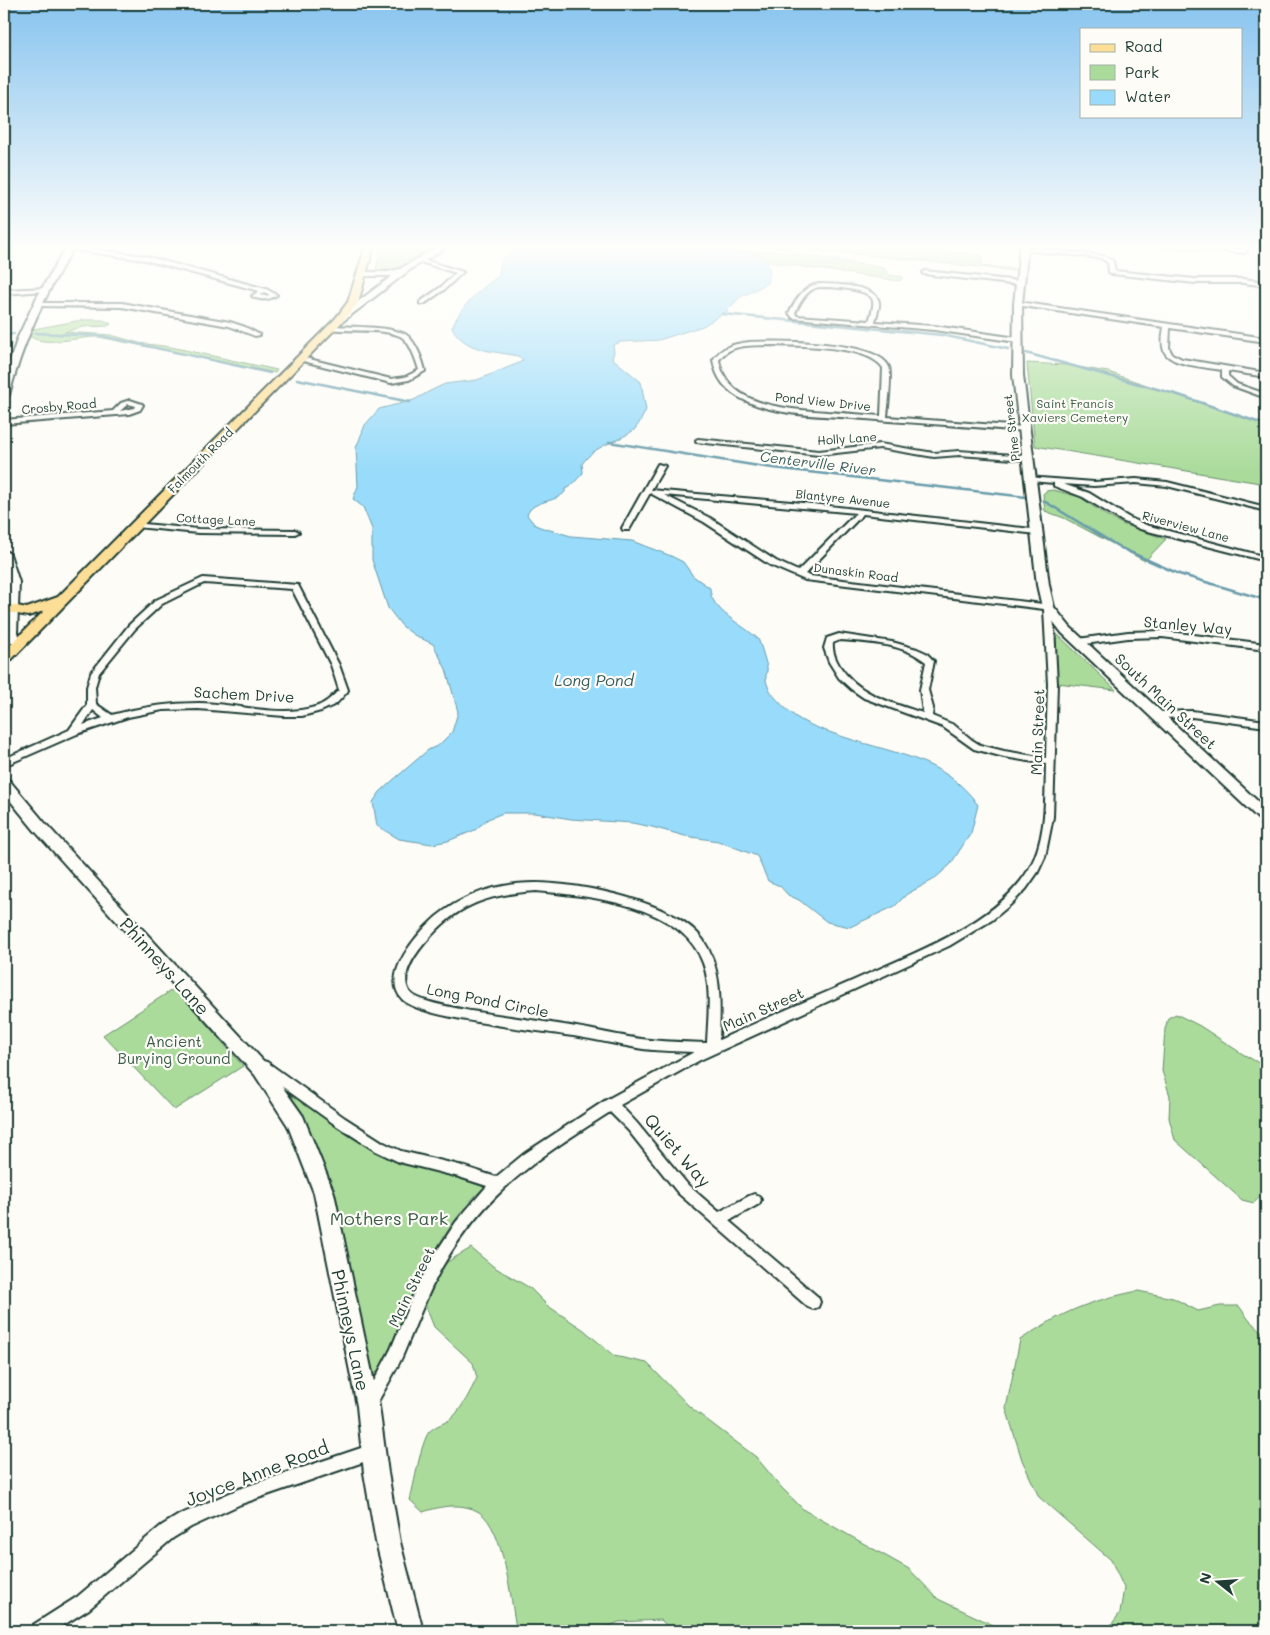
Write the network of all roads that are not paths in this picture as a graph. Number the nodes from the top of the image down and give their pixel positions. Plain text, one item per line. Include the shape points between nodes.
1 (30, 321) edge
2 (215, 321) edge
3 (337, 321) edge
4 (338, 321) edge
5 (848, 321) edge
6 (1018, 321) edge
7 (1141, 321) edge
8 (872, 323) joint
9 (335, 324) junction
10 (1167, 325) junction
11 (257, 335) dead end
12 (1017, 340) junction
13 (1266, 340) edge
14 (301, 359) junction
15 (1224, 368) junction
16 (1266, 375) edge
17 (5, 384) edge
18 (4, 396) edge
19 (1266, 396) edge
20 (116, 412) dead end
21 (884, 419) junction
22 (4, 422) edge
23 (1024, 429) junction
24 (698, 441) dead end
25 (1027, 458) junction
26 (661, 466) dead end
27 (1030, 479) junction
28 (1050, 481) junction
29 (650, 492) junction
30 (1266, 509) edge
31 (861, 512) junction
32 (136, 525) junction
33 (626, 528) dead end
34 (295, 532) dead end
35 (1037, 532) junction
36 (4, 554) edge
37 (1266, 558) edge
38 (799, 575) junction
39 (65, 598) junction
40 (1048, 607) junction
41 (12, 609) junction
42 (21, 642) junction
43 (1078, 642) junction
44 (1266, 647) edge
45 (4, 659) edge
46 (92, 705) junction
47 (1158, 715) junction
48 (112, 719) junction
49 (927, 719) junction
50 (1266, 724) edge
51 (71, 734) junction
52 (1051, 762) junction
53 (4, 763) edge
54 (4, 783) edge
55 (1266, 817) edge
56 (714, 1048) junction
57 (241, 1049) junction
58 (610, 1104) junction
59 (498, 1184) junction
60 (754, 1200) dead end
61 (718, 1220) junction
62 (813, 1302) dead end
63 (368, 1406) junction
64 (374, 1451) junction
65 (39, 1631) edge
66 (411, 1631) edge

1 - 17 main road
2 - 11 street via 244,328
3 - 9 main road, Falmouth Road
4 - 9 main road
5 - 8 street
6 - 12 main road, Pine Street
7 - 10 street
8 - 12 street via 955,330
9 - 14 main road, Falmouth Road
9 - 14 street via 402,335 408,340 422,371 407,380 391,381
10 - 13 street
10 - 15 street via 1166,352 1170,358
12 - 23 main road, Pine Street
14 - 32 main road, Falmouth Road
15 - 16 street
15 - 19 street via 1225,377 1231,383
17 - 18 main road
20 - 22 street, Crosby Road
21 - 21 street, Pond View Drive via 761,405 727,385 718,373 716,360 731,347 756,344 840,348 868,353 886,368
21 - 23 street, Pond View Drive
23 - 25 main road, Pine Street
24 - 25 street, Holly Lane via 820,453 880,446 934,456 959,453
25 - 27 main road, Pine Street
26 - 29 street
27 - 28 street, Riverview Lane
27 - 35 main road, Pine Street
28 - 30 street, Riverview Lane via 1167,484
28 - 37 street, Riverview Lane via 1086,495 1143,527
29 - 31 street, Blantyre Avenue
29 - 33 street
29 - 38 street, Dunaskin Road via 707,520 773,563
31 - 35 street, Blantyre Avenue
31 - 38 street
32 - 34 street, Cottage Lane
32 - 39 main road, Falmouth Road
35 - 40 main road, Pine Street
36 - 41 main road via 13,582
38 - 40 street, Dunaskin Road via 818,580
39 - 41 main road via 28,612
39 - 42 main road, Falmouth Road
40 - 43 main road, South Main Street
40 - 52 street, Main Street via 1053,680
41 - 42 main road via 11,633
42 - 45 main road, Falmouth Road
43 - 44 street, Stanley Way via 1162,634
43 - 47 main road, South Main Street
46 - 48 street
46 - 48 street, Sachem Drive via 91,687 95,673 132,627 159,602 203,580 295,587 335,665 344,690 328,706 313,711 289,713 188,706 146,710
46 - 51 street
47 - 50 street via 1192,714
47 - 55 main road, South Main Street
48 - 51 street, Sachem Drive
49 - 49 street via 886,704 853,686 839,674 828,648 830,640 839,636 921,653 930,661 924,690
49 - 52 street via 945,725 975,746
51 - 53 street, Sachem Drive
52 - 56 street, Main Street via 1044,843 1034,869 1006,903 934,950
54 - 57 main road, Phinneys Lane
56 - 56 street, Long Pond Circle via 651,1045 428,1006 409,998 403,988 402,972 431,928 467,900 485,893 536,887 616,899 662,914 684,927 698,943 709,962 714,1002
56 - 58 street, Main Street
57 - 59 street via 380,1147 398,1156
57 - 63 main road, Phinneys Lane via 261,1070 296,1122 324,1193
58 - 59 street, Main Street via 518,1166
58 - 61 street, Quiet Way via 683,1189
59 - 63 street, Main Street via 455,1234 438,1262 393,1361
60 - 61 street
61 - 62 street, Quiet Way
63 - 64 main road, Phinneys Lane
64 - 65 street, Joyce Anne Road via 239,1497 186,1521 167,1532 83,1603
64 - 66 main road, Phinneys Lane via 388,1542

